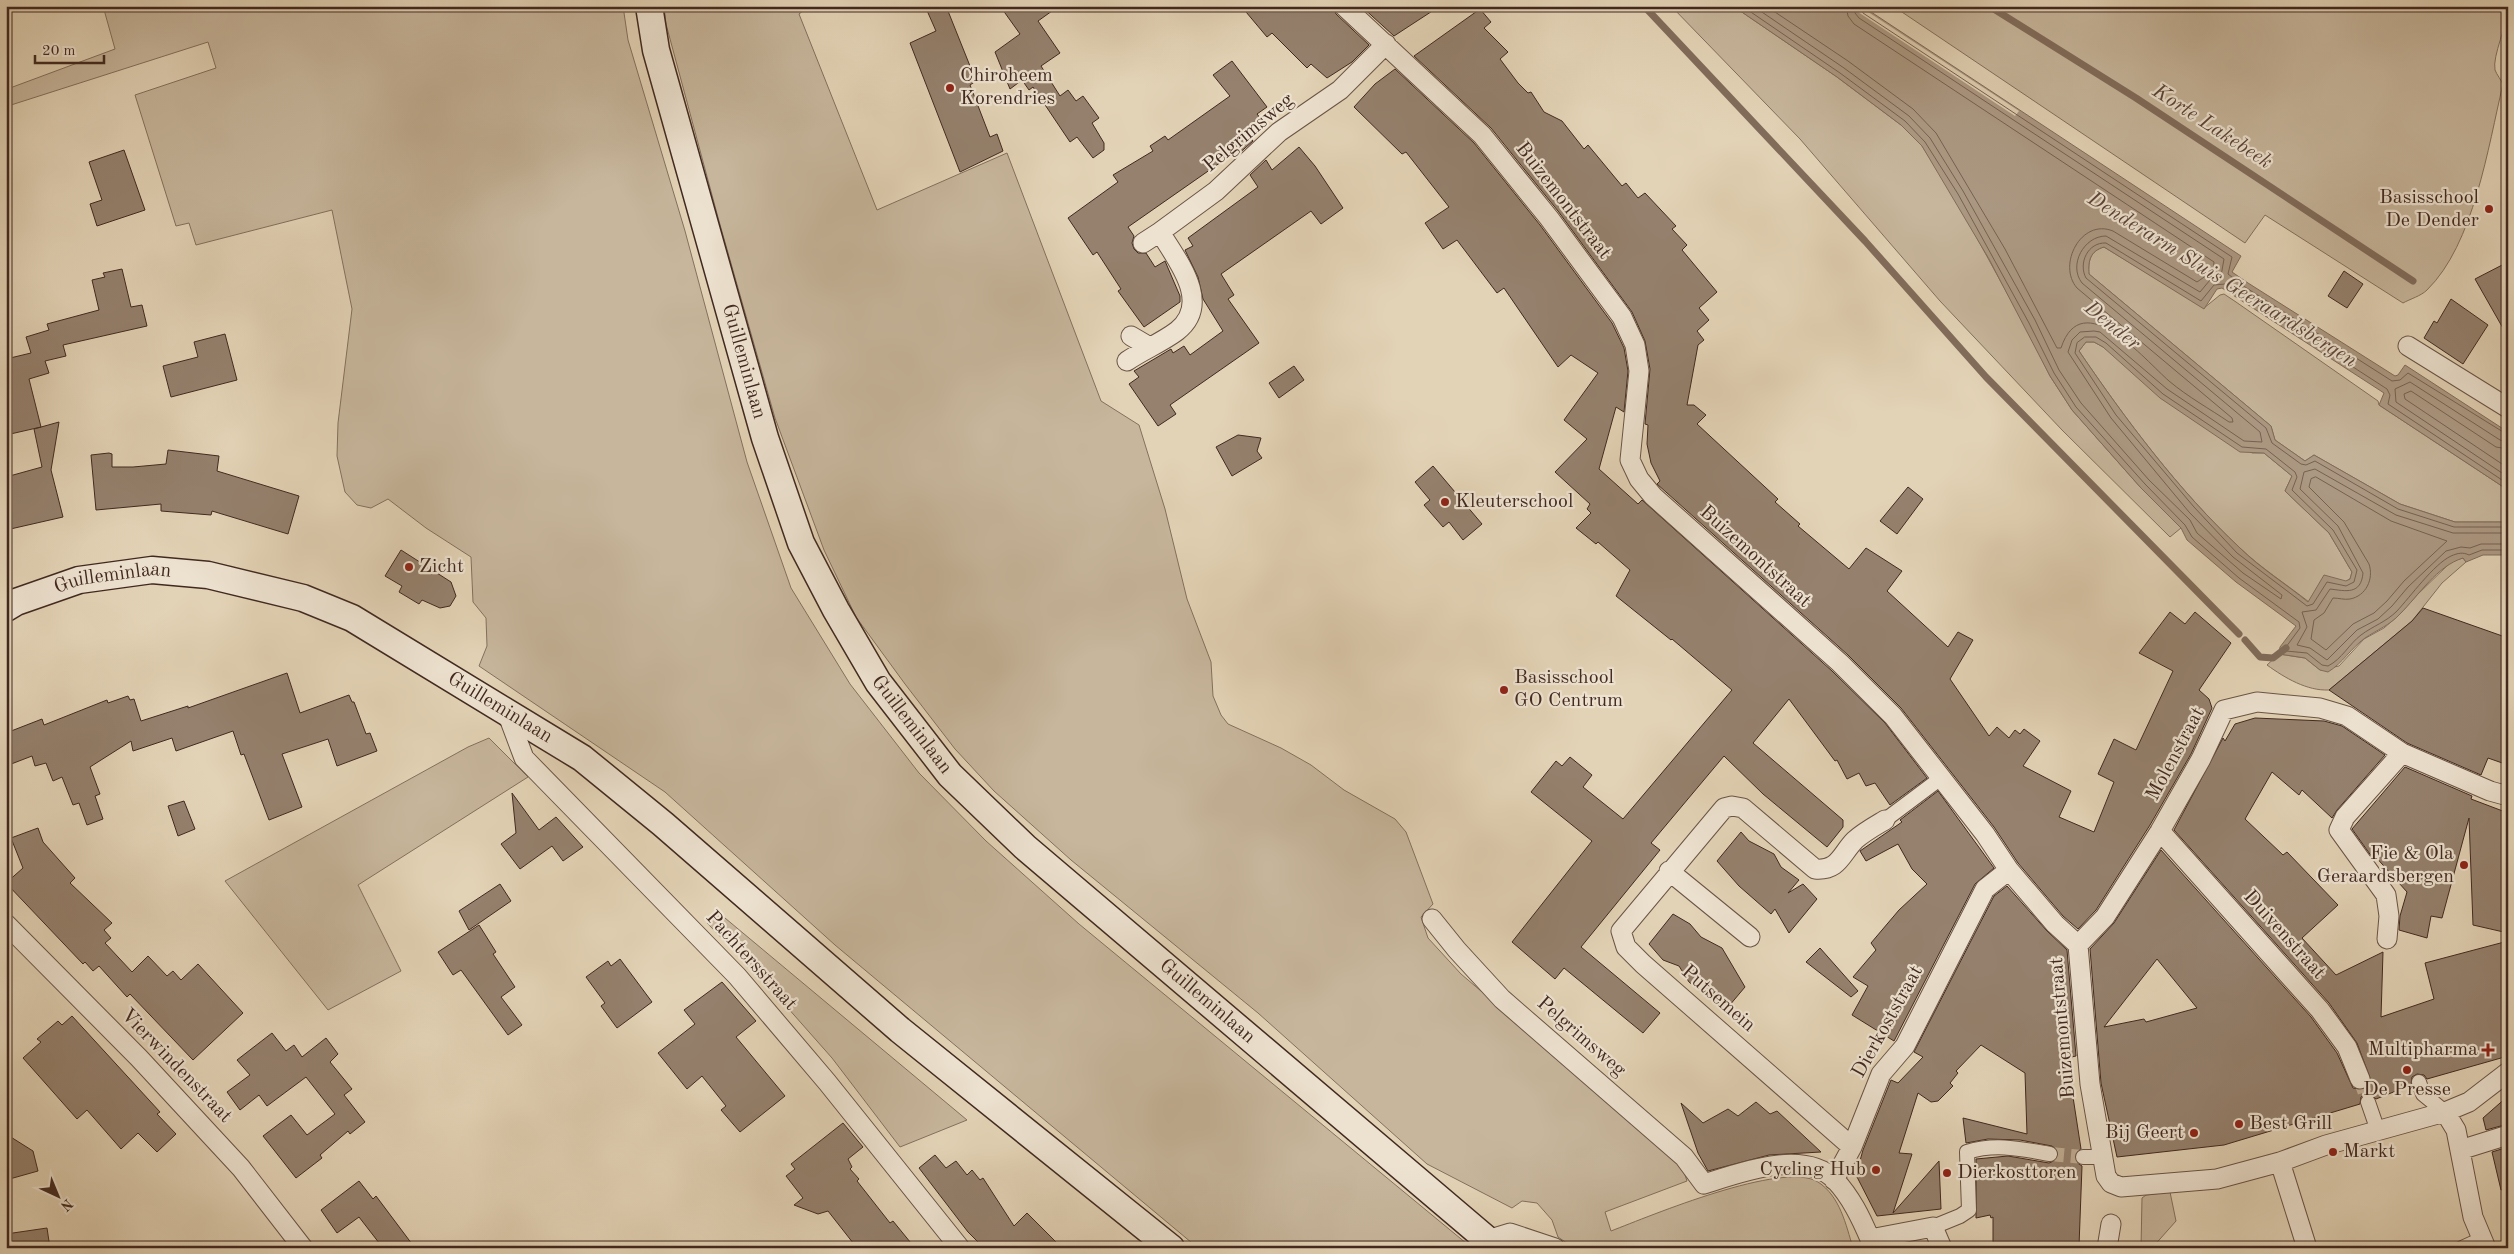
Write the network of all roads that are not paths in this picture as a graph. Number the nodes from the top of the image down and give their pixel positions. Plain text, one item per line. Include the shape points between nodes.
1 (648, 6) edge
2 (1344, 6) edge
3 (1386, 44) junction
4 (1160, 232) junction
5 (1143, 243) dead end
6 (1131, 336) dead end
7 (1148, 346) junction
8 (2408, 346) dead end
9 (1128, 361) dead end
10 (2508, 408) edge
11 (6, 608) edge
12 (506, 710) junction
13 (2402, 753) junction
14 (1941, 778) junction
15 (2508, 796) edge
16 (1885, 820) joint
17 (2160, 831) junction
18 (2009, 870) junction
19 (1669, 871) junction
20 (1432, 919) dead end
21 (6, 924) edge
22 (1750, 937) dead end
23 (2387, 939) dead end
24 (2078, 945) junction
25 (2508, 1072) edge
26 (2360, 1079) tunnel mouth
27 (2419, 1082) dead end
28 (2368, 1102) tunnel mouth
29 (2445, 1112) junction
30 (2378, 1131) junction
31 (2508, 1135) edge
32 (1852, 1147) junction
33 (2460, 1150) junction
34 (2050, 1154) tunnel mouth
35 (2082, 1157) tunnel mouth
36 (2103, 1161) junction
37 (2280, 1162) junction
38 (1834, 1180) junction
39 (2110, 1224) dead end
40 (1933, 1227) junction
41 (2484, 1243) edge
42 (1492, 1244) edge
43 (303, 1248) edge
44 (960, 1248) edge
45 (1171, 1248) edge
46 (1555, 1248) edge
47 (1942, 1248) edge
48 (2107, 1248) edge
49 (2307, 1248) edge
50 (2462, 1248) edge

1 - 42 main road, Guilleminlaan via 656,50 765,438 801,543 878,682 950,775 1025,847
2 - 3 street, Buizemontstraat
3 - 4 street, Pelgrimsweg via 1340,90 1279,132 1216,191
3 - 14 street, Buizemontstraat via 1482,134 1550,218 1622,317 1635,345 1639,372 1630,460 1639,479 1653,496 1840,663 1893,716
4 - 5 street, Pelgrimsweg
4 - 7 street via 1189,281 1192,304 1189,318 1179,329 1166,339
6 - 7 street
7 - 9 street
8 - 10 street
11 - 12 main road, Guilleminlaan via 79,580 152,570 208,575 303,598 352,618
12 - 44 street, Pachtersstraat via 524,758 737,976 828,1082
12 - 45 main road, Guilleminlaan via 582,758 900,1030
13 - 15 street, Molenstraat
13 - 17 street, Molenstraat via 2347,716 2320,708 2257,702 2224,710 2201,759
13 - 23 street via 2345,817 2339,830 2386,895 2389,916
14 - 16 street, Putsemein
14 - 18 street, Buizemontstraat
16 - 19 street, Putsemein via 1855,840 1836,866 1815,869 1743,808 1732,806 1724,808 1712,820
17 - 24 street, Molenstraat via 2105,917
17 - 26 street, Duivenstraat via 2320,1010 2347,1047
18 - 24 street, Buizemontstraat via 2055,924
18 - 32 street, Dierkoststraat via 1985,889 1905,1046 1881,1074
19 - 22 street
19 - 32 street, Putsemein via 1621,931 1626,947
20 - 38 street, Pelgrimsweg via 1502,998 1684,1157 1704,1184 1762,1166 1789,1165 1823,1171
21 - 43 street, Vierwindenstraat via 139,1058 241,1168
24 - 36 street, Buizemontstraat via 2090,1084
25 - 29 street via 2469,1102
27 - 29 street via 2423,1094
28 - 30 street
29 - 30 street
29 - 33 street via 2456,1130
30 - 37 street
31 - 33 street
32 - 38 street, Dierkoststraat
33 - 41 street via 2473,1217
34 - 40 street via 1985,1146 1967,1152 1969,1210
35 - 36 street
36 - 37 street via 2106,1176 2121,1187 2217,1179
37 - 49 street
38 - 40 street via 1855,1206 1870,1239
39 - 48 street
40 - 47 street
41 - 50 street
42 - 46 street, Guilleminlaan via 1510,1234

